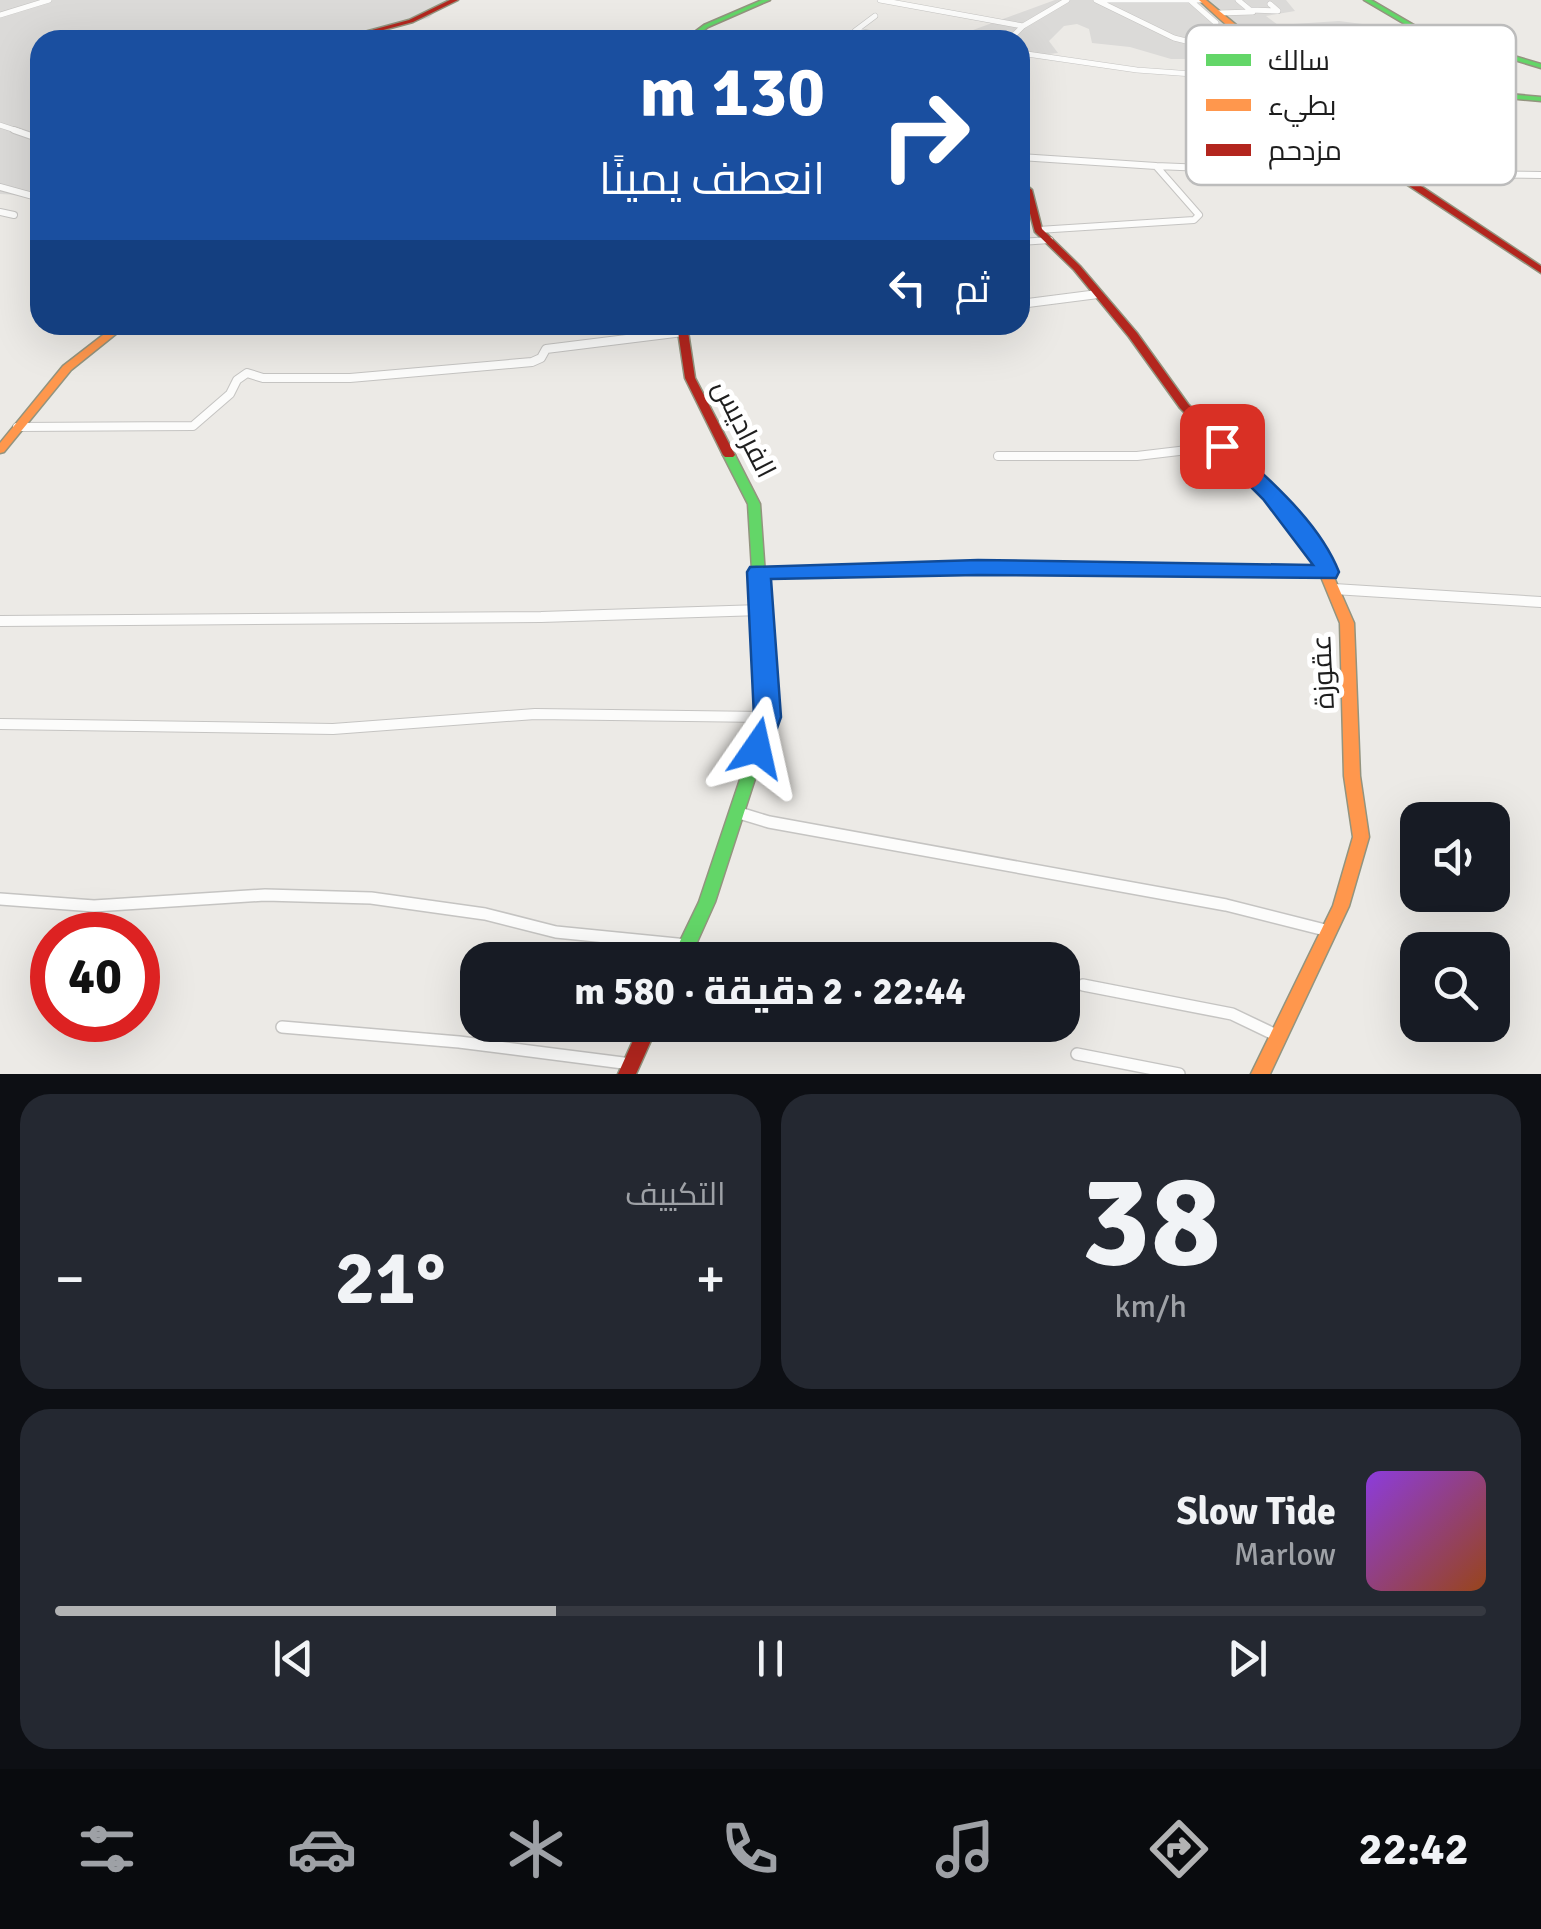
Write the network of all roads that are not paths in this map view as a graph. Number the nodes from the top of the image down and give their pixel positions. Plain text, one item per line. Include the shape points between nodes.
1 (49, 0) edge
2 (455, 0) edge
3 (766, 0) edge
4 (880, 0) edge
5 (1068, 0) edge
6 (1096, 0) edge
7 (1190, 0) edge
8 (1202, 0) edge
9 (1238, 0) edge
10 (1367, 0) edge
11 (1270, 4) dead end
12 (1256, 12) junction
13 (0, 15) edge
14 (875, 16) dead end
15 (1217, 18) junction
16 (1226, 25) edge
17 (1409, 25) edge
18 (1022, 26) junction
19 (377, 30) edge
20 (701, 30) edge
21 (857, 30) edge
22 (1018, 30) edge
23 (1174, 38) junction
24 (1186, 41) edge
25 (1186, 44) edge
26 (1030, 54) edge
27 (1516, 59) edge
28 (1541, 66) edge
29 (1186, 74) edge
30 (1516, 97) edge
31 (1541, 99) edge
32 (0, 125) edge
33 (30, 136) edge
34 (1030, 158) edge
35 (1156, 166) junction
36 (1186, 167) edge
37 (1414, 185) edge
38 (0, 187) edge
39 (30, 195) edge
40 (1030, 198) edge
41 (0, 212) edge
42 (14, 214) dead end
43 (1038, 230) junction
44 (1050, 240) junction
45 (1030, 241) edge
46 (1541, 270) edge
47 (1098, 294) junction
48 (1030, 303) edge
49 (109, 335) edge
50 (642, 335) edge
51 (684, 335) edge
52 (17, 427) junction
53 (1222, 446) junction
54 (0, 450) edge
55 (998, 456) dead end
56 (758, 572) junction
57 (1327, 572) junction
58 (1334, 589) junction
59 (1541, 602) edge
60 (761, 610) junction
61 (0, 621) edge
62 (768, 717) junction
63 (0, 724) edge
64 (736, 812) junction
65 (0, 899) edge
66 (1329, 931) junction
67 (656, 942) edge
68 (687, 942) edge
69 (1083, 985) dead end
70 (282, 1027) dead end
71 (1278, 1036) junction
72 (642, 1042) edge
73 (1077, 1054) dead end
74 (629, 1069) edge
75 (1179, 1074) edge
76 (1260, 1074) edge

1 - 13 street
2 - 19 street
3 - 20 street
4 - 18 street
5 - 18 street
6 - 7 street
6 - 23 street
7 - 8 street
7 - 15 street
8 - 15 street
9 - 12 street
10 - 17 street
11 - 12 street via 1278,11
12 - 15 street
14 - 21 street
15 - 16 street
18 - 22 street
23 - 24 street
23 - 25 street
26 - 29 street
27 - 28 street
30 - 31 street
32 - 33 street
34 - 35 street
35 - 36 street
35 - 43 street via 1199,218
37 - 46 street
38 - 39 street
40 - 43 street
41 - 42 street
43 - 44 street, عقوزة
44 - 45 street
44 - 47 street, عقوزة
47 - 48 street
47 - 53 street, عقوزة
49 - 52 street via 67,368
50 - 52 street via 546,349 532,362 350,378 246,373 193,426
51 - 56 street, الفراديس via 690,378 754,504
52 - 54 street
53 - 55 street via 1136,456
53 - 57 street, عقوزة via 1270,494
56 - 57 street
56 - 60 street, الفراديس
57 - 58 street, عقوزة
58 - 59 street
58 - 66 street, عقوزة via 1347,623 1361,837
60 - 61 street
60 - 62 street, الفراديس
62 - 63 street via 535,714 333,729
62 - 64 street, الفراديس
64 - 66 street via 1226,905
64 - 68 street, الفراديس
65 - 67 street via 94,906 265,895 371,898 556,932
66 - 71 street, عقوزة
69 - 71 street via 1232,1014
70 - 74 street via 459,1042
71 - 76 street, عقوزة
72 - 74 street
73 - 75 street

